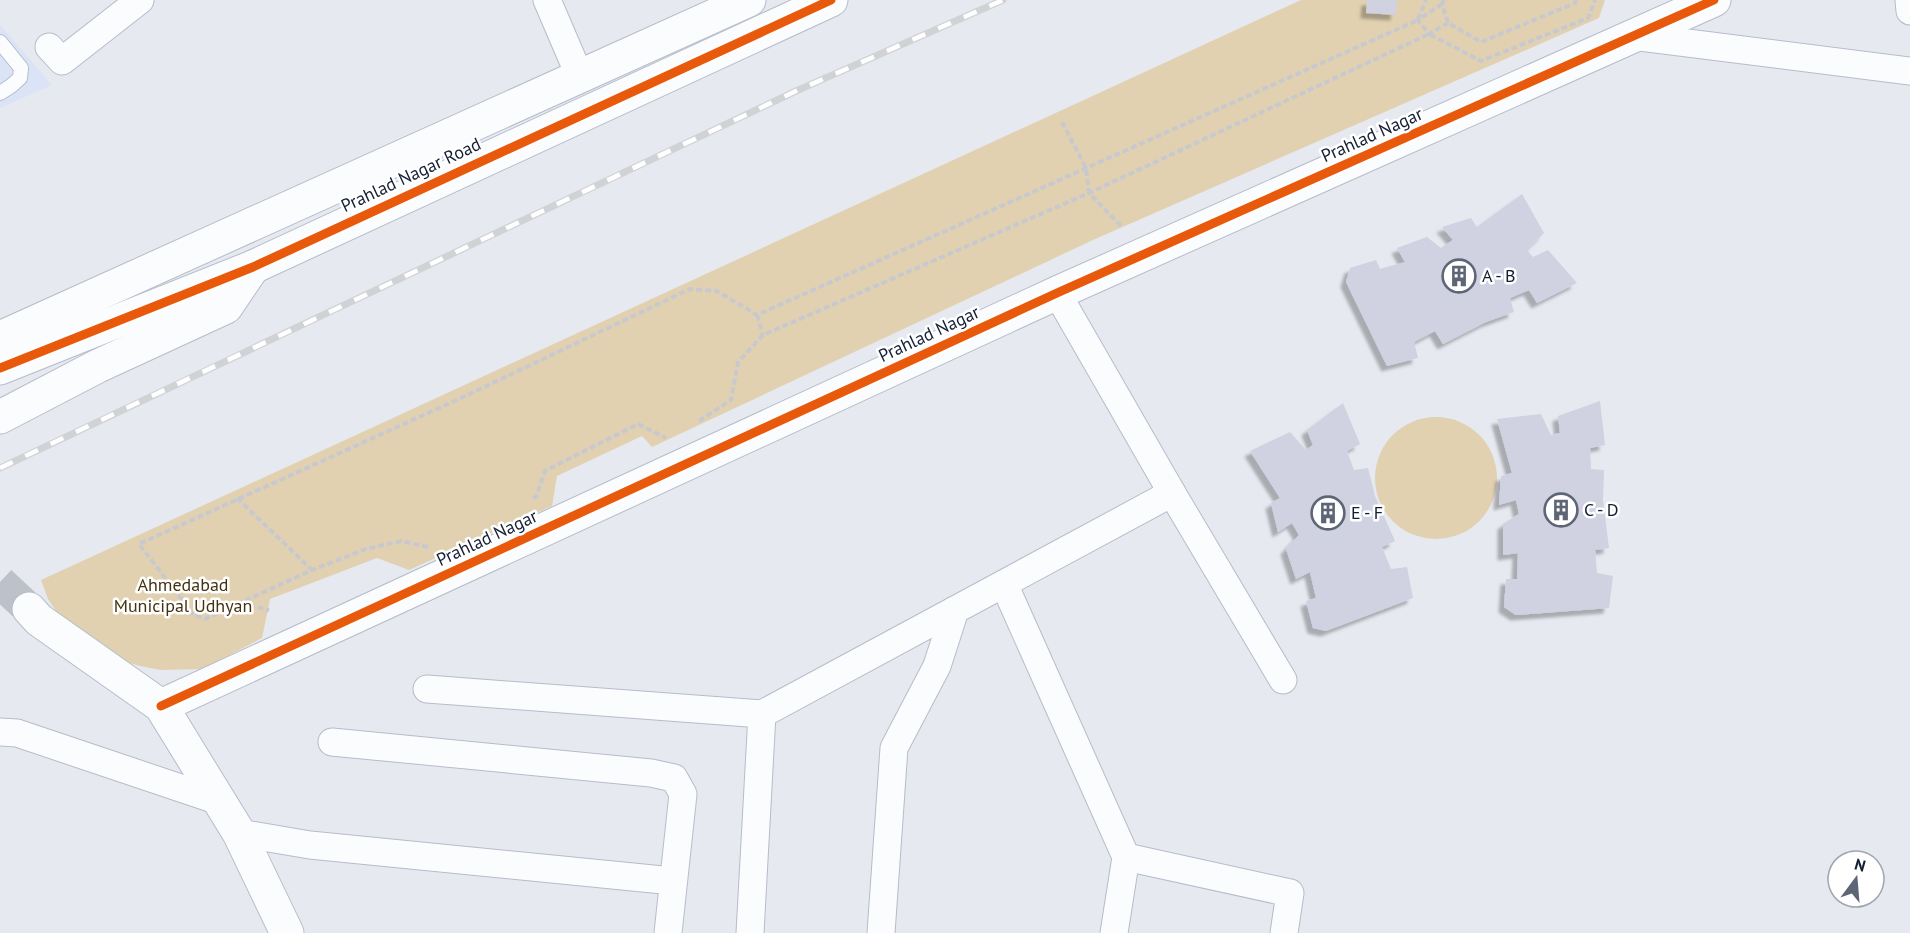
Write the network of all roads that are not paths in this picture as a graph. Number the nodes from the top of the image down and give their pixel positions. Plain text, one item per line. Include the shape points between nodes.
1 (140, 0) edge
2 (547, 0) edge
3 (749, 0) edge
4 (831, 0) edge
5 (1714, 0) edge
6 (1909, 0) edge
7 (1910, 11) edge
8 (1632, 36) junction
9 (0, 42) edge
10 (49, 47) dead end
11 (1910, 71) edge
12 (580, 77) junction
13 (0, 93) edge
14 (253, 267) junction
15 (1057, 293) junction
16 (0, 338) edge
17 (0, 368) edge
18 (0, 417) edge
19 (1172, 493) junction
20 (1004, 584) junction
21 (29, 609) tunnel mouth
22 (955, 610) junction
23 (1283, 680) dead end
24 (427, 688) dead end
25 (161, 706) junction
26 (762, 714) junction
27 (0, 732) edge
28 (332, 742) dead end
29 (219, 801) junction
30 (239, 832) junction
31 (1126, 857) junction
32 (673, 881) junction
33 (287, 933) edge
34 (668, 933) edge
35 (750, 933) edge
36 (881, 933) edge
37 (1114, 933) edge
38 (1284, 933) edge

1 - 10 street via 62,61
2 - 12 street
3 - 12 street, Prahlad Nagar Road
4 - 14 street, Prahlad Nagar Road
5 - 8 street, Prahlad Nagar
6 - 7 street
8 - 11 street
8 - 15 street, Prahlad Nagar
9 - 13 lane via 21,68 20,78
12 - 16 street, Prahlad Nagar Road
14 - 17 street, Prahlad Nagar Road
14 - 18 street via 226,307
15 - 19 street
15 - 25 street, Prahlad Nagar
19 - 20 street
19 - 23 street
20 - 22 street
20 - 31 street
21 - 25 street
22 - 26 street
22 - 36 street via 937,666 894,748
24 - 26 street
25 - 29 street
26 - 35 street
27 - 29 street via 17,733
28 - 32 street via 651,772 674,778 684,794
29 - 30 street
30 - 32 street via 310,845
30 - 33 street
31 - 37 street
31 - 38 street via 1290,893
32 - 34 street

